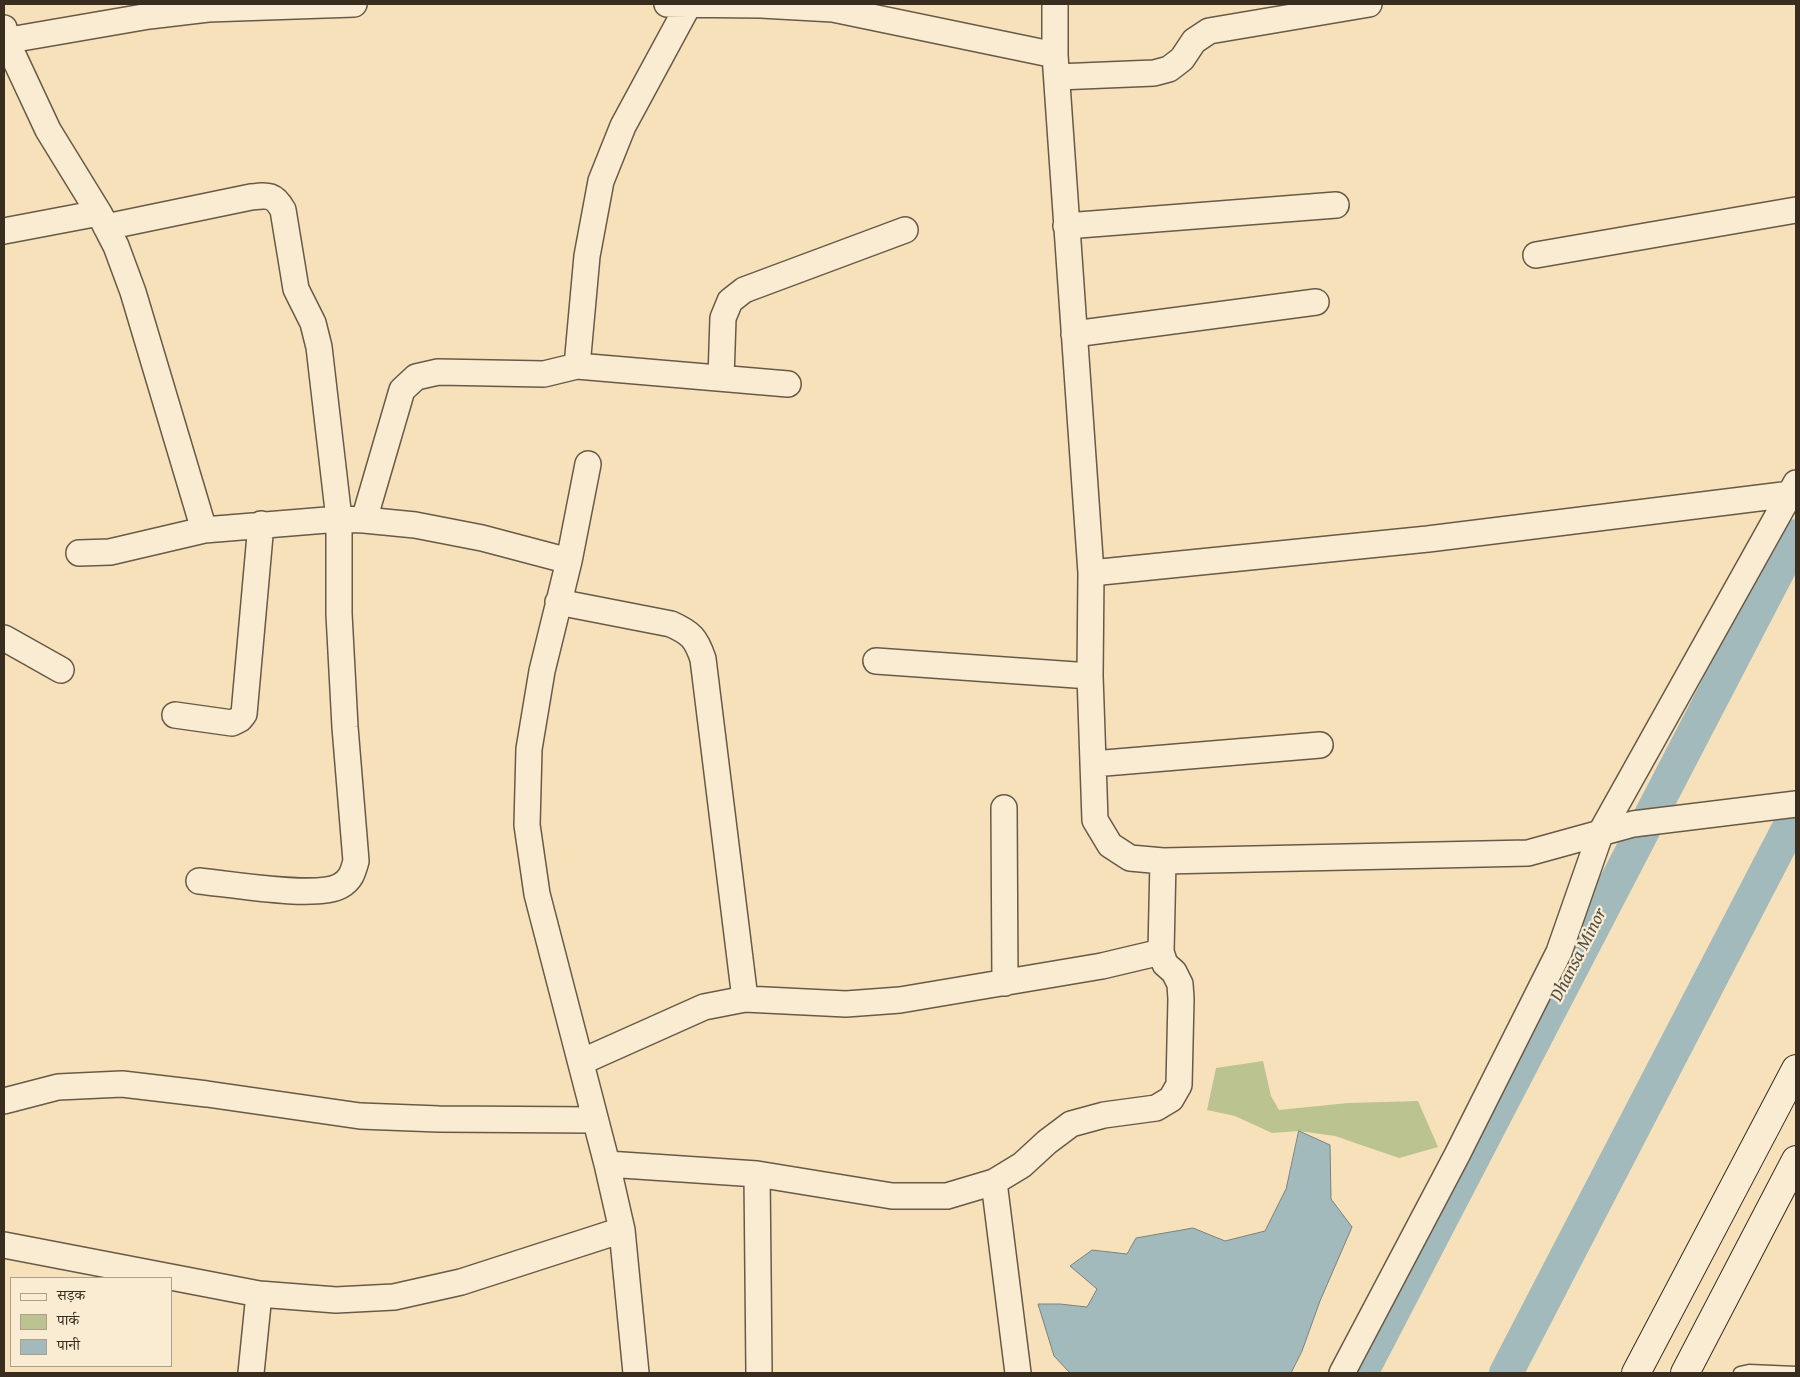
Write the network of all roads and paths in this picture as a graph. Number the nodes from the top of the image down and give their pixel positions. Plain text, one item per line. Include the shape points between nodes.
1 (354, 4) edge
2 (667, 4) edge
3 (689, 4) edge
4 (1055, 4) edge
5 (1369, 4) edge
6 (208, 6) edge
7 (833, 7) edge
8 (148, 10) edge
9 (5, 36) edge
10 (1056, 66) junction
11 (1336, 205) dead end
12 (1796, 210) edge
13 (102, 220) junction
14 (1066, 226) junction
15 (905, 230) dead end
16 (4, 231) edge
17 (1536, 255) dead end
18 (1316, 302) dead end
19 (1074, 334) junction
20 (577, 366) junction
21 (721, 378) junction
22 (788, 384) dead end
23 (588, 464) dead end
24 (1793, 488) edge
25 (339, 518) junction
26 (364, 520) junction
27 (261, 524) junction
28 (204, 530) junction
29 (79, 553) dead end
30 (568, 561) junction
31 (1091, 573) junction
32 (558, 602) junction
33 (4, 638) edge
34 (876, 661) dead end
35 (61, 670) dead end
36 (1090, 676) junction
37 (175, 715) dead end
38 (1320, 744) dead end
39 (1094, 764) junction
40 (1796, 804) edge
41 (1004, 808) dead end
42 (1601, 832) junction
43 (1162, 861) junction
44 (199, 881) dead end
45 (1161, 952) junction
46 (1005, 983) junction
47 (745, 999) junction
48 (581, 1062) junction
49 (1796, 1069) edge
50 (4, 1101) edge
51 (595, 1120) junction
52 (1796, 1160) edge
53 (607, 1164) junction
54 (757, 1174) junction
55 (994, 1182) junction
56 (622, 1230) junction
57 (4, 1246) edge
58 (169, 1277) edge
59 (172, 1278) edge
60 (259, 1294) junction
61 (251, 1373) edge
62 (636, 1373) edge
63 (759, 1373) edge
64 (1018, 1373) edge
65 (1342, 1373) edge
66 (1636, 1373) edge
67 (1684, 1373) edge
68 (1740, 1373) edge
69 (1796, 1373) edge

1 - 6 street
2 - 3 street
3 - 7 street
3 - 20 street via 623,126 601,181 587,256
4 - 10 street
5 - 10 street via 1210,31 1194,41 1182,59 1169,69 1154,73
6 - 8 street
7 - 10 street
8 - 9 street
9 - 13 street via 48,130
10 - 14 street
11 - 14 street
12 - 17 street
13 - 16 street
13 - 25 street via 267,195 278,200 283,210 296,289 313,322 319,347
13 - 28 street via 116,246 133,292
14 - 19 street
15 - 21 street via 744,290 730,301 722,318
18 - 19 street
19 - 31 street
20 - 21 street
20 - 26 street via 544,374 438,372 416,377 402,390
21 - 22 street
23 - 30 street
24 - 31 street via 1428,539
24 - 42 street
25 - 26 street
25 - 27 street
25 - 44 street via 339,614 356,861 351,877 340,886 325,891 291,891
26 - 30 street via 482,538
27 - 28 street
27 - 37 street via 244,714 232,723
28 - 29 street via 110,552
30 - 32 street
31 - 36 street
32 - 47 street via 671,624 688,631 698,643 703,659
32 - 48 street via 529,749 528,825 537,894
33 - 35 street
34 - 36 street
36 - 39 street
38 - 39 street
39 - 43 street via 1095,820 1110,845 1130,858
40 - 42 street via 1633,824
41 - 46 street
42 - 43 street via 1528,853
42 - 65 street via 1559,952
43 - 45 street
45 - 46 street
45 - 55 street via 1165,964 1180,984 1178,1085 1171,1099 1156,1108 1104,1115 1071,1124 1022,1165
46 - 47 street via 900,1000 846,1004
47 - 48 street via 704,1007
48 - 51 street
49 - 66 main road
50 - 51 street via 58,1087 122,1084 360,1116
51 - 53 street
52 - 67 main road
53 - 54 street
53 - 56 street
54 - 55 street via 892,1196 946,1196
54 - 63 street
55 - 64 street
56 - 60 street via 461,1282 394,1297 336,1300
56 - 62 street
57 - 58 street
59 - 60 street
60 - 61 street
68 - 69 lane

